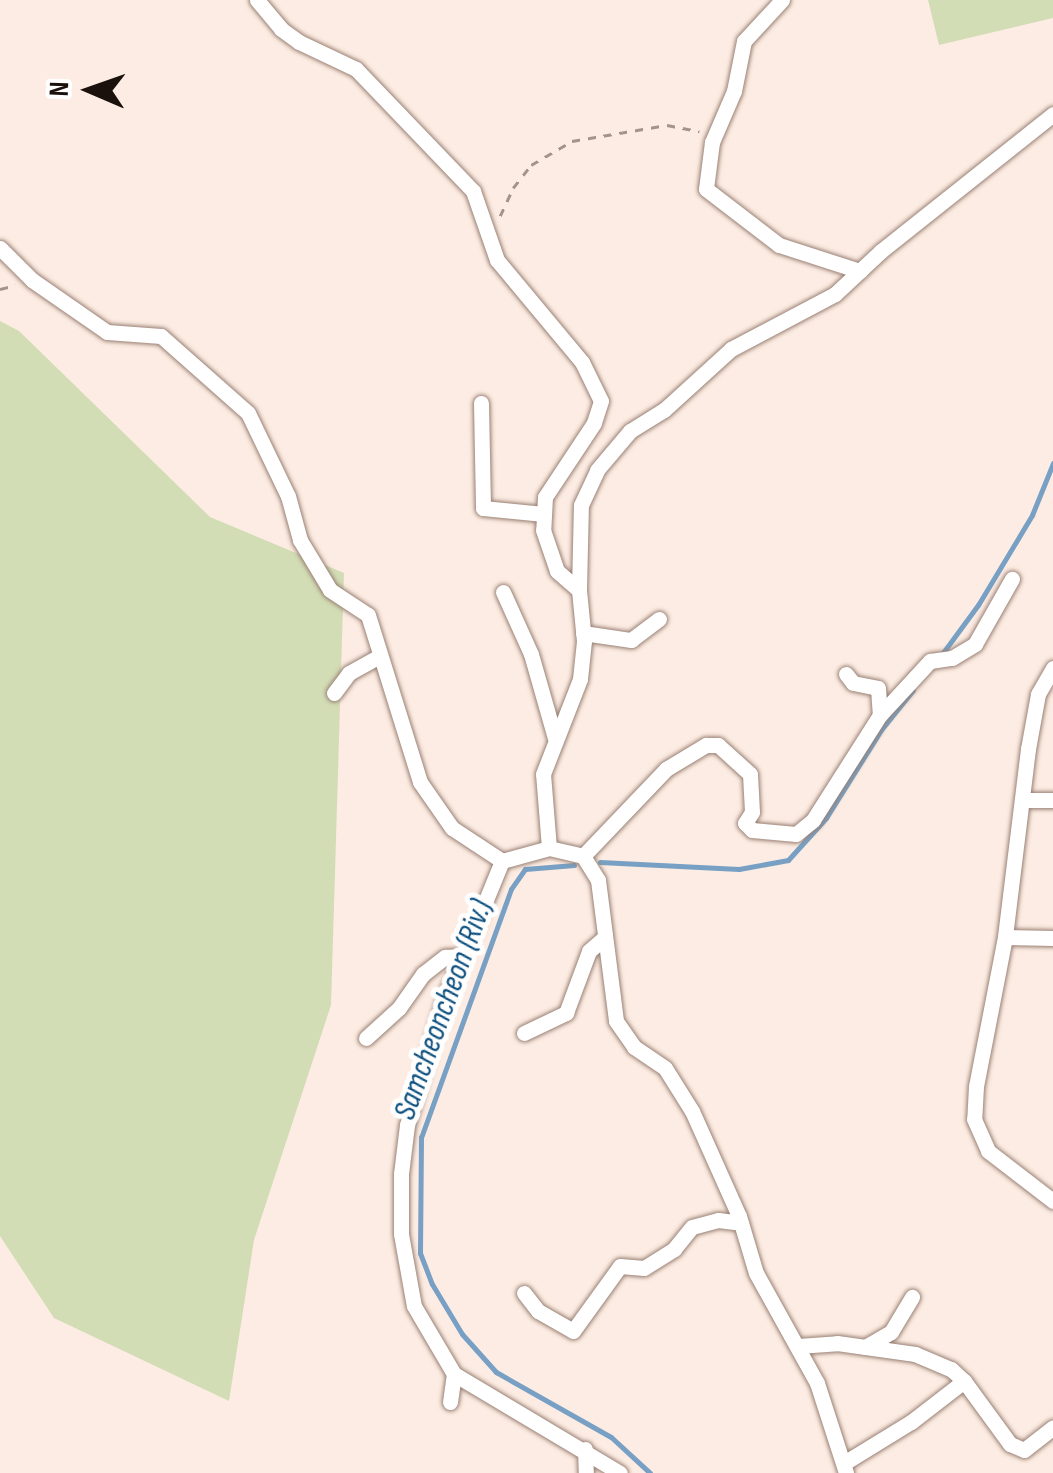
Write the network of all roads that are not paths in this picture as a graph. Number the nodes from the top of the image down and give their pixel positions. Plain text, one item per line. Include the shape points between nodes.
1 (257, 0) edge
2 (782, 0) edge
3 (1053, 114) edge
4 (0, 248) edge
5 (860, 271) junction
6 (481, 403) dead end
7 (544, 514) junction
8 (1012, 580) dead end
9 (579, 590) junction
10 (503, 592) dead end
11 (659, 618) dead end
12 (583, 634) junction
13 (380, 656) junction
14 (1053, 668) edge
15 (846, 674) dead end
16 (334, 693) dead end
17 (880, 715) junction
18 (555, 738) junction
19 (1022, 800) junction
20 (1053, 800) edge
21 (550, 848) junction
22 (583, 856) junction
23 (502, 862) junction
24 (1005, 936) junction
25 (605, 937) junction
26 (1053, 938) edge
27 (463, 956) junction
28 (524, 1032) dead end
29 (366, 1038) dead end
30 (1053, 1201) edge
31 (742, 1223) junction
32 (524, 1293) dead end
33 (912, 1296) dead end
34 (798, 1346) junction
35 (865, 1347) junction
36 (454, 1374) junction
37 (964, 1381) junction
38 (450, 1402) dead end
39 (1053, 1426) edge
40 (586, 1450) junction
41 (845, 1468) edge
42 (586, 1473) edge
43 (620, 1473) edge

1 - 7 street via 299,42 356,69 472,191 497,260 582,362 602,400 545,497
2 - 5 street via 744,41 706,189 779,245
3 - 5 street
4 - 13 street via 32,280 108,332 160,336 248,412 288,496 300,540 330,590 368,614
5 - 9 street via 835,294 731,349 664,410 630,431 597,470 581,504
6 - 7 street via 482,508
7 - 9 street via 557,572
8 - 17 street via 976,644 930,661
9 - 12 street
10 - 18 street via 531,654
11 - 12 street via 631,640
12 - 18 street via 580,678
13 - 16 street via 350,672
13 - 23 street via 420,782 452,828
14 - 19 street via 1038,694
15 - 17 street via 853,683 878,688
17 - 22 street via 814,820 796,834 745,824 753,800 750,774 734,756 706,745 666,770
18 - 21 street via 543,774
19 - 20 street
19 - 24 street
21 - 22 street
21 - 23 street
22 - 25 street via 598,880
23 - 27 street
24 - 26 street
24 - 30 street via 974,1119 988,1150
25 - 28 street via 589,951 566,1013
25 - 31 street via 616,1021 634,1047 665,1068
27 - 29 street via 445,956 422,974
27 - 36 street via 407,1125 401,1174 401,1234 414,1306
31 - 32 street via 692,1227 674,1249 644,1268 620,1266 573,1332 538,1311
31 - 34 street via 756,1273
33 - 35 street via 891,1332
34 - 35 street
34 - 41 street
35 - 37 street via 915,1354
36 - 38 street
36 - 40 street
37 - 39 street via 1010,1444 1024,1450
37 - 41 street
40 - 42 street
40 - 43 street

